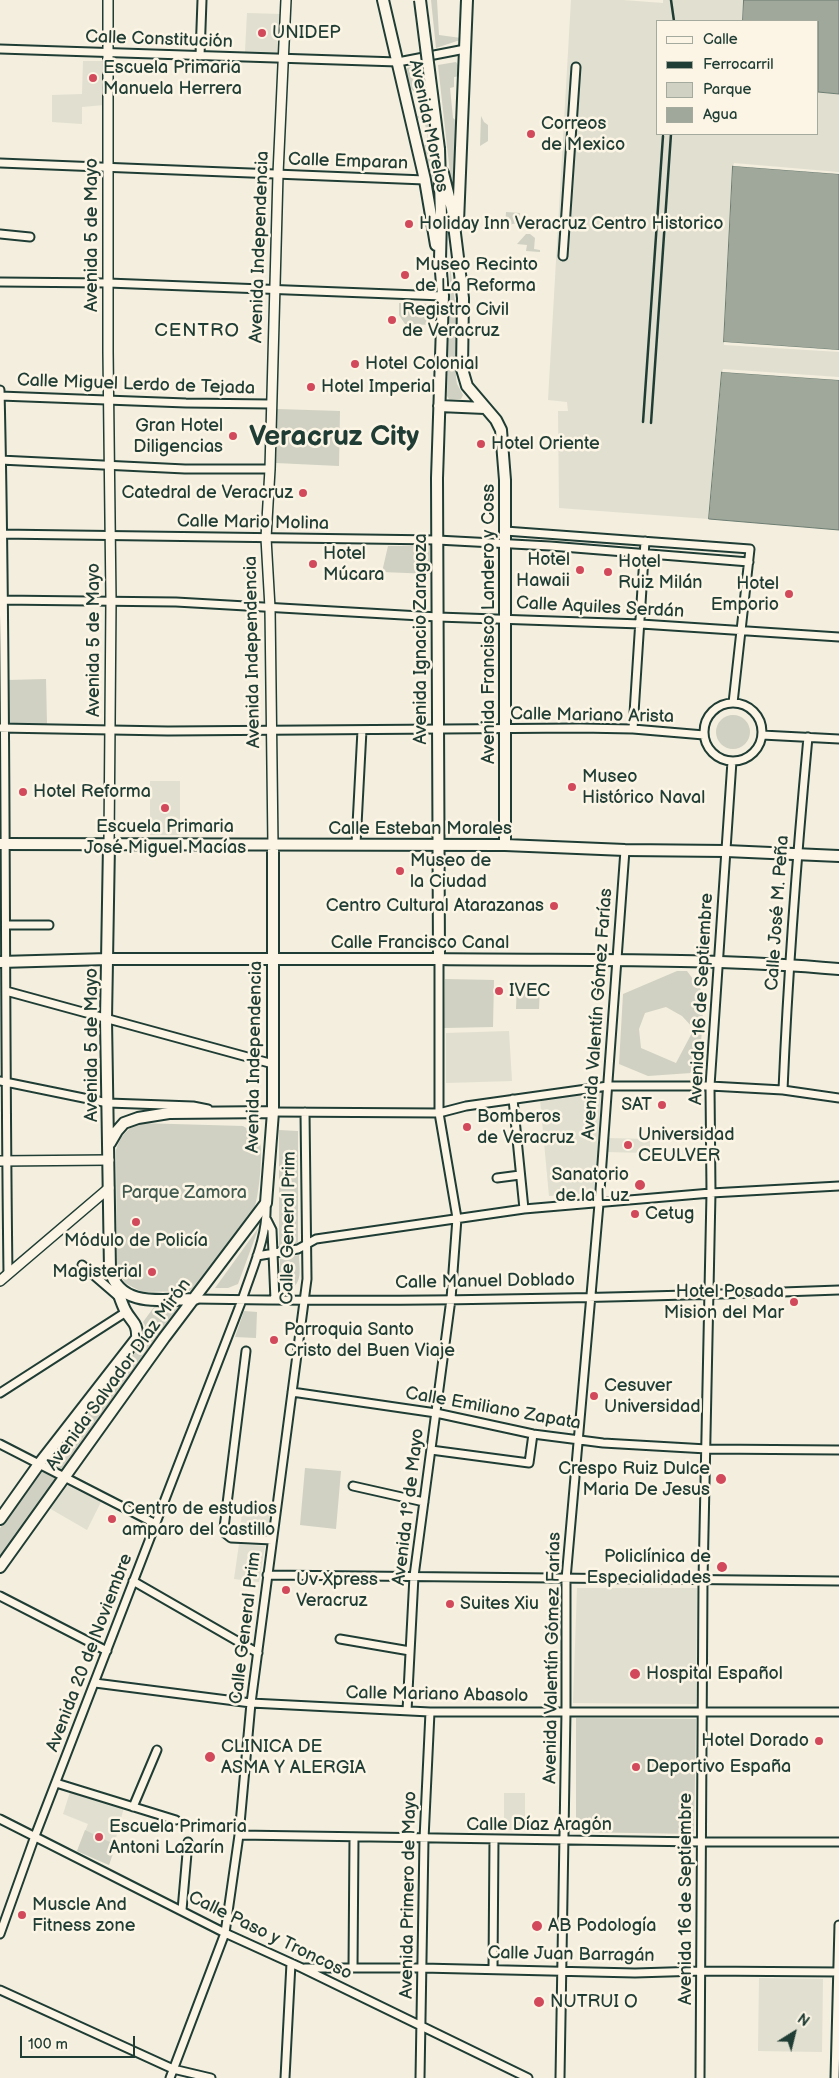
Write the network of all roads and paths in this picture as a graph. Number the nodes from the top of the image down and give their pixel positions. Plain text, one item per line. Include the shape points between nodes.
1 (108, 0) edge
2 (202, 0) edge
3 (286, 0) edge
4 (382, 0) edge
5 (420, 0) edge
6 (467, 0) edge
7 (0, 49) edge
8 (465, 49) junction
9 (109, 53) junction
10 (200, 56) junction
11 (284, 59) junction
12 (398, 62) junction
13 (576, 67) dead end
14 (0, 163) edge
15 (441, 165) junction
16 (108, 168) junction
17 (278, 174) junction
18 (425, 180) junction
19 (0, 234) edge
20 (30, 237) dead end
21 (457, 245) junction
22 (563, 256) dead end
23 (440, 260) junction
24 (0, 282) edge
25 (108, 283) junction
26 (274, 290) junction
27 (443, 296) junction
28 (0, 390) edge
29 (0, 396) edge
30 (108, 399) junction
31 (270, 404) junction
32 (440, 406) junction
33 (485, 408) junction
34 (1, 460) edge
35 (110, 466) junction
36 (270, 470) junction
37 (505, 531) junction
38 (1, 534) edge
39 (541, 534) junction
40 (110, 536) junction
41 (266, 538) junction
42 (436, 540) junction
43 (645, 541) junction
44 (505, 544) junction
45 (540, 546) junction
46 (644, 553) junction
47 (749, 562) junction
48 (1, 600) edge
49 (111, 600) junction
50 (270, 608) junction
51 (438, 617) junction
52 (505, 618) junction
53 (641, 624) junction
54 (742, 630) junction
55 (839, 637) edge
56 (733, 703) junction
57 (3, 728) edge
58 (110, 729) junction
59 (271, 729) junction
60 (438, 729) junction
61 (505, 729) junction
62 (633, 729) junction
63 (362, 730) junction
64 (704, 735) junction
65 (762, 735) junction
66 (808, 738) junction
67 (839, 739) edge
68 (732, 761) junction
69 (2, 844) edge
70 (109, 844) junction
71 (356, 844) junction
72 (505, 845) junction
73 (273, 846) junction
74 (438, 846) junction
75 (625, 850) junction
76 (726, 851) junction
77 (797, 854) junction
78 (839, 856) edge
79 (6, 925) junction
80 (49, 925) dead end
81 (108, 959) junction
82 (273, 959) junction
83 (439, 959) junction
84 (617, 959) junction
85 (3, 962) edge
86 (717, 962) junction
87 (789, 964) junction
88 (839, 969) edge
89 (6, 991) junction
90 (106, 1019) junction
91 (273, 1064) junction
92 (4, 1081) edge
93 (608, 1086) junction
94 (710, 1086) junction
95 (784, 1090) junction
96 (839, 1098) edge
97 (513, 1099) junction
98 (108, 1103) junction
99 (273, 1112) junction
100 (305, 1112) junction
101 (228, 1113) junction
102 (439, 1113) junction
103 (110, 1144) junction
104 (109, 1160) junction
105 (3, 1161) edge
106 (520, 1175) junction
107 (497, 1178) dead end
108 (839, 1186) edge
109 (109, 1188) junction
110 (711, 1193) junction
111 (266, 1203) junction
112 (599, 1204) junction
113 (524, 1210) junction
114 (457, 1218) junction
115 (267, 1220) junction
116 (308, 1243) junction
117 (274, 1253) junction
118 (257, 1256) junction
119 (82, 1265) dead end
120 (8, 1273) junction
121 (0, 1281) edge
122 (839, 1290) edge
123 (121, 1294) junction
124 (709, 1295) junction
125 (591, 1297) junction
126 (195, 1299) junction
127 (451, 1299) junction
128 (242, 1300) junction
129 (274, 1300) junction
130 (304, 1301) junction
131 (126, 1312) junction
132 (246, 1351) dead end
133 (292, 1392) junction
134 (0, 1393) edge
135 (436, 1413) junction
136 (533, 1434) junction
137 (578, 1440) junction
138 (0, 1444) edge
139 (707, 1449) junction
140 (431, 1450) junction
141 (839, 1450) edge
142 (39, 1464) junction
143 (64, 1477) junction
144 (353, 1486) dead end
145 (424, 1502) junction
146 (0, 1519) edge
147 (156, 1524) junction
148 (272, 1540) junction
149 (0, 1567) edge
150 (267, 1575) junction
151 (414, 1576) junction
152 (566, 1579) junction
153 (704, 1580) junction
154 (133, 1581) junction
155 (839, 1582) edge
156 (0, 1596) edge
157 (340, 1639) dead end
158 (107, 1651) junction
159 (410, 1651) junction
160 (258, 1653) junction
161 (95, 1683) junction
162 (251, 1703) junction
163 (407, 1711) junction
164 (430, 1712) junction
165 (566, 1712) junction
166 (839, 1712) edge
167 (704, 1713) junction
168 (157, 1750) dead end
169 (56, 1783) junction
170 (132, 1807) junction
171 (0, 1818) edge
172 (176, 1820) dead end
173 (239, 1835) junction
174 (35, 1836) junction
175 (354, 1838) junction
176 (424, 1839) junction
177 (494, 1839) junction
178 (564, 1840) junction
179 (188, 1842) dead end
180 (701, 1842) junction
181 (839, 1842) edge
182 (182, 1910) junction
183 (839, 1925) edge
184 (225, 1933) junction
185 (0, 1934) edge
186 (291, 1963) junction
187 (302, 1968) junction
188 (353, 1968) junction
189 (422, 1968) junction
190 (493, 1969) junction
191 (563, 1971) junction
192 (701, 1971) junction
193 (838, 1972) edge
194 (0, 1990) edge
195 (421, 2025) junction
196 (173, 2069) junction
197 (170, 2078) edge
198 (211, 2078) edge
199 (285, 2078) edge
200 (420, 2078) edge
201 (528, 2078) edge
202 (560, 2078) edge
203 (700, 2078) edge
204 (835, 2078) edge

1 - 9 street, Avenida 5 de Mayo
2 - 10 street
3 - 11 street, Avenida Independencia
4 - 12 main road, Avenida Morelos
5 - 15 main road, bridge
6 - 8 main road
7 - 9 street, Calle Constitución
8 - 12 street, Calle Constitución
8 - 21 main road
9 - 10 street, Calle Constitución
9 - 16 street, Avenida 5 de Mayo
10 - 11 street, Calle Constitución
11 - 12 street, Calle Constitución
11 - 17 street, Avenida Independencia
12 - 18 main road, Avenida Morelos
13 - 22 street
14 - 16 street, Calle Emparan
15 - 21 main road
15 - 23 main road, Avenida Ignacio Zaragoza
16 - 17 street, Calle Emparan
16 - 25 street, Avenida 5 de Mayo
17 - 18 street, Calle Emparan
17 - 26 street, Avenida Independencia
18 - 23 main road, Avenida Morelos
19 - 20 street
21 - 33 main road, Avenida Francisco Landero y Coss via 463,298 462,369 467,386
23 - 27 main road, Avenida Ignacio Zaragoza
24 - 25 street
25 - 26 street
25 - 30 street, Avenida 5 de Mayo
26 - 27 street
26 - 31 street, Avenida Independencia
27 - 32 main road, Avenida Ignacio Zaragoza
28 - 29 street
29 - 30 street, Calle Miguel Lerdo de Tejada
29 - 34 street
30 - 31 street, Calle Miguel Lerdo de Tejada
30 - 35 street, Avenida 5 de Mayo
31 - 36 street, Avenida Independencia
32 - 33 main road
32 - 42 main road, Avenida Ignacio Zaragoza
33 - 37 main road, Avenida Francisco Landero y Coss via 496,420 503,440
34 - 35 street
34 - 38 street
35 - 36 street
35 - 40 street, Avenida 5 de Mayo
36 - 41 street, Avenida Independencia
37 - 39 street
37 - 44 main road, Avenida Francisco Landero y Coss
38 - 40 street, Calle Mario Molina
38 - 48 street
39 - 43 street
39 - 45 street
40 - 41 street, Calle Mario Molina
40 - 49 street, Avenida 5 de Mayo
41 - 42 street, Calle Mario Molina
41 - 50 street, Avenida Independencia
42 - 44 street, Calle Mario Molina
42 - 51 main road, Avenida Ignacio Zaragoza
43 - 46 street
43 - 47 street via 750,549
44 - 45 street, Calle Mario Molina
44 - 52 main road, Avenida Francisco Landero y Coss
45 - 46 street, Calle Mario Molina
46 - 47 street, Calle Mario Molina
46 - 53 street
47 - 54 street
48 - 49 street, Calle Aquiles Serdán
48 - 57 street
49 - 50 street, Calle Aquiles Serdán
49 - 58 street, Avenida 5 de Mayo
50 - 51 street, Calle Aquiles Serdán
50 - 59 street, Avenida Independencia
51 - 52 street, Calle Aquiles Serdán
51 - 60 main road, Avenida Ignacio Zaragoza
52 - 53 street, Calle Aquiles Serdán
52 - 61 main road, Avenida Francisco Landero y Coss
53 - 54 street, Calle Aquiles Serdán
53 - 62 street
54 - 55 street, Calle Aquiles Serdán
54 - 56 street
56 - 64 street via 714,710 705,721
56 - 65 street via 752,710 760,721
57 - 58 street, Calle Mariano Arista
57 - 69 street
58 - 59 street, Calle Mariano Arista
58 - 70 street, Avenida 5 de Mayo
59 - 63 street, Calle Mariano Arista
59 - 73 street, Avenida Independencia
60 - 61 street, Calle Mariano Arista
60 - 63 street, Calle Mariano Arista
60 - 74 main road, Avenida Ignacio Zaragoza
61 - 62 street, Calle Mariano Arista
61 - 72 main road, Avenida Francisco Landero y Coss
62 - 64 street, Calle Mariano Arista
63 - 71 street
64 - 68 street via 713,753
65 - 66 street
65 - 68 street via 754,752 744,759
66 - 67 street
66 - 77 street, Calle José M. Peña
68 - 76 street, Avenida 16 de Septiembre
69 - 70 main road, Calle Esteban Morales
69 - 79 street
70 - 73 main road, Calle Esteban Morales
70 - 81 main road, Avenida 5 de Mayo
71 - 73 main road, Calle Esteban Morales
71 - 74 main road, Calle Esteban Morales
72 - 74 main road, Calle Esteban Morales
72 - 75 main road, Calle Esteban Morales
73 - 82 main road, Avenida Independencia
74 - 83 main road, Avenida Ignacio Zaragoza
75 - 76 main road, Calle Esteban Morales
75 - 84 street, Avenida Valentín Gómez Farías
76 - 77 main road, Calle Esteban Morales
76 - 86 street, Avenida 16 de Septiembre
77 - 78 main road, Calle Esteban Morales
77 - 87 street, Calle José M. Peña
79 - 80 street
79 - 85 street
81 - 82 main road, Calle Francisco Canal
81 - 85 main road, Calle Francisco Canal
81 - 90 main road, Avenida 5 de Mayo
82 - 83 main road, Calle Francisco Canal
82 - 91 main road, Avenida Independencia
83 - 84 main road, Calle Francisco Canal
83 - 102 street, Avenida Ignacio Zaragoza
84 - 86 main road, Calle Francisco Canal
84 - 93 street, Avenida Valentín Gómez Farías
85 - 89 street
86 - 87 main road, Calle Francisco Canal
86 - 94 street, Avenida 16 de Septiembre
87 - 88 main road, Calle Francisco Canal
87 - 95 street, Calle José M. Peña
89 - 90 street
89 - 92 street
90 - 91 street
90 - 98 main road, Avenida 5 de Mayo
91 - 99 main road, Avenida Independencia
92 - 98 street
92 - 105 street
93 - 94 street
93 - 97 street
93 - 112 street, Avenida Valentín Gómez Farías
94 - 95 street
94 - 110 street, Avenida 16 de Septiembre
95 - 96 street
97 - 102 street
97 - 106 street
98 - 101 street via 193,1106
98 - 103 main road, Avenida 5 de Mayo
99 - 100 street
99 - 101 main road
99 - 111 main road, Avenida Independencia
100 - 102 street
100 - 116 street, Calle General Prim
101 - 103 main road via 169,1113 138,1118 124,1123
102 - 114 street, Avenida Ignacio Zaragoza
103 - 104 main road, Avenida 5 de Mayo
104 - 105 street
104 - 109 main road, Avenida 5 de Mayo
105 - 120 street
106 - 107 street
106 - 113 street
108 - 110 street
109 - 120 street
109 - 123 main road, Avenida 5 de Mayo via 110,1270
110 - 112 street
110 - 124 street, Avenida 16 de Septiembre
111 - 115 street, Avenida Independencia
111 - 126 main road, Avenida Salvador Díaz Mirón
112 - 113 street
112 - 125 street, Avenida Valentín Gómez Farías
113 - 114 street
114 - 116 street via 316,1239
114 - 127 street, Avenida 1º de Mayo
115 - 117 street via 272,1230
115 - 118 street, Avenida Independencia
116 - 117 street via 298,1249
116 - 130 street, Calle General Prim
117 - 118 street
117 - 129 street
118 - 128 street, Avenida Independencia
119 - 123 street
120 - 121 street
122 - 124 street, Calle Manuel Doblado
123 - 126 main road, Calle Manuel Doblado via 145,1300
123 - 131 main road, Avenida Salvador Díaz Mirón
124 - 125 street, Calle Manuel Doblado
124 - 139 street, Avenida 16 de Septiembre
125 - 127 street, Calle Manuel Doblado
125 - 137 street, Avenida Valentín Gómez Farías
126 - 128 street, Calle Manuel Doblado
126 - 143 main road, Avenida Salvador Díaz Mirón
127 - 130 street, Calle Manuel Doblado
127 - 135 street, Avenida 1º de Mayo
128 - 129 street, Calle Manuel Doblado
128 - 147 street, Avenida 20 de Noviembre
129 - 130 street, Calle Manuel Doblado
130 - 133 street, Calle General Prim
131 - 134 street
131 - 142 main road, Avenida Salvador Díaz Mirón via 137,1328 137,1338
132 - 148 street via 224,1528 231,1538
133 - 135 street, Calle Emiliano Zapata
133 - 148 street, Calle General Prim
135 - 136 street, Calle Emiliano Zapata
135 - 140 street, Avenida 1º de Mayo
136 - 137 street, Calle Emiliano Zapata
136 - 140 street via 530,1463
137 - 139 street, Calle Emiliano Zapata
137 - 152 street, Avenida Valentín Gómez Farías
138 - 142 street
139 - 141 street, Calle Emiliano Zapata
139 - 153 street, Avenida 16 de Septiembre
140 - 145 street, Avenida 1º de Mayo
142 - 143 street
142 - 146 main road, Avenida Salvador Díaz Mirón
143 - 147 street
143 - 149 main road, Avenida Salvador Díaz Mirón
144 - 145 street
145 - 151 street, Avenida 1º de Mayo
147 - 154 street, Avenida 20 de Noviembre
148 - 150 street, Calle General Prim
150 - 151 street
150 - 160 street, Calle General Prim
151 - 152 street
151 - 159 street, Avenida 1º de Mayo
152 - 153 street
152 - 165 street, Avenida Valentín Gómez Farías
153 - 155 street
153 - 167 street, Avenida 16 de Septiembre
154 - 158 street, Avenida 20 de Noviembre
154 - 160 street
156 - 158 street
157 - 159 street
158 - 161 street, Avenida 20 de Noviembre
159 - 163 street, Avenida 1º de Mayo
160 - 162 street, Calle General Prim
161 - 162 street, Calle Mariano Abasolo
161 - 169 street, Avenida 20 de Noviembre
162 - 163 street, Calle Mariano Abasolo
162 - 173 street, Calle General Prim
163 - 164 street, Calle Mariano Abasolo
164 - 165 street, Calle Mariano Abasolo
164 - 176 street, Avenida Primero de Mayo
165 - 167 street, Calle Mariano Abasolo
165 - 178 street, Avenida Valentín Gómez Farías
166 - 167 street, Calle Mariano Abasolo
167 - 180 street, Avenida 16 de Septiembre
168 - 170 street
169 - 170 street
169 - 174 street, Avenida 20 de Noviembre
170 - 172 street
171 - 174 street, Calle Paso y Troncoso
173 - 175 street, Calle Díaz Aragón
173 - 184 street, Calle General Prim
174 - 182 street, Calle Paso y Troncoso
174 - 185 street, Avenida 20 de Noviembre
175 - 176 street, Calle Díaz Aragón
175 - 188 street
176 - 177 street, Calle Díaz Aragón
176 - 189 street, Avenida Primero de Mayo
177 - 178 street, Calle Díaz Aragón
177 - 190 street
178 - 180 street, Calle Díaz Aragón
178 - 191 street, Avenida Valentín Gómez Farías
179 - 182 street
180 - 181 street, Calle Díaz Aragón
180 - 192 street, Avenida 16 de Septiembre
182 - 184 street, Calle Paso y Troncoso
183 - 193 street
184 - 186 street, Calle Paso y Troncoso
184 - 196 street, Calle General Prim
186 - 187 street, Calle Paso y Troncoso
186 - 199 street
187 - 188 street, Calle Juan Barragán
187 - 195 street, Calle Paso y Troncoso
188 - 189 street, Calle Juan Barragán
189 - 190 street, Calle Juan Barragán
189 - 195 street, Avenida Primero de Mayo
190 - 191 street, Calle Juan Barragán
191 - 192 street, Calle Juan Barragán
191 - 202 street, Avenida Valentín Gómez Farías
192 - 193 street, Calle Juan Barragán
192 - 203 street, Avenida 16 de Septiembre
193 - 204 street
194 - 196 street
195 - 200 street, Avenida Primero de Mayo
195 - 201 street, Calle Paso y Troncoso
196 - 197 street, Calle General Prim
196 - 198 street

